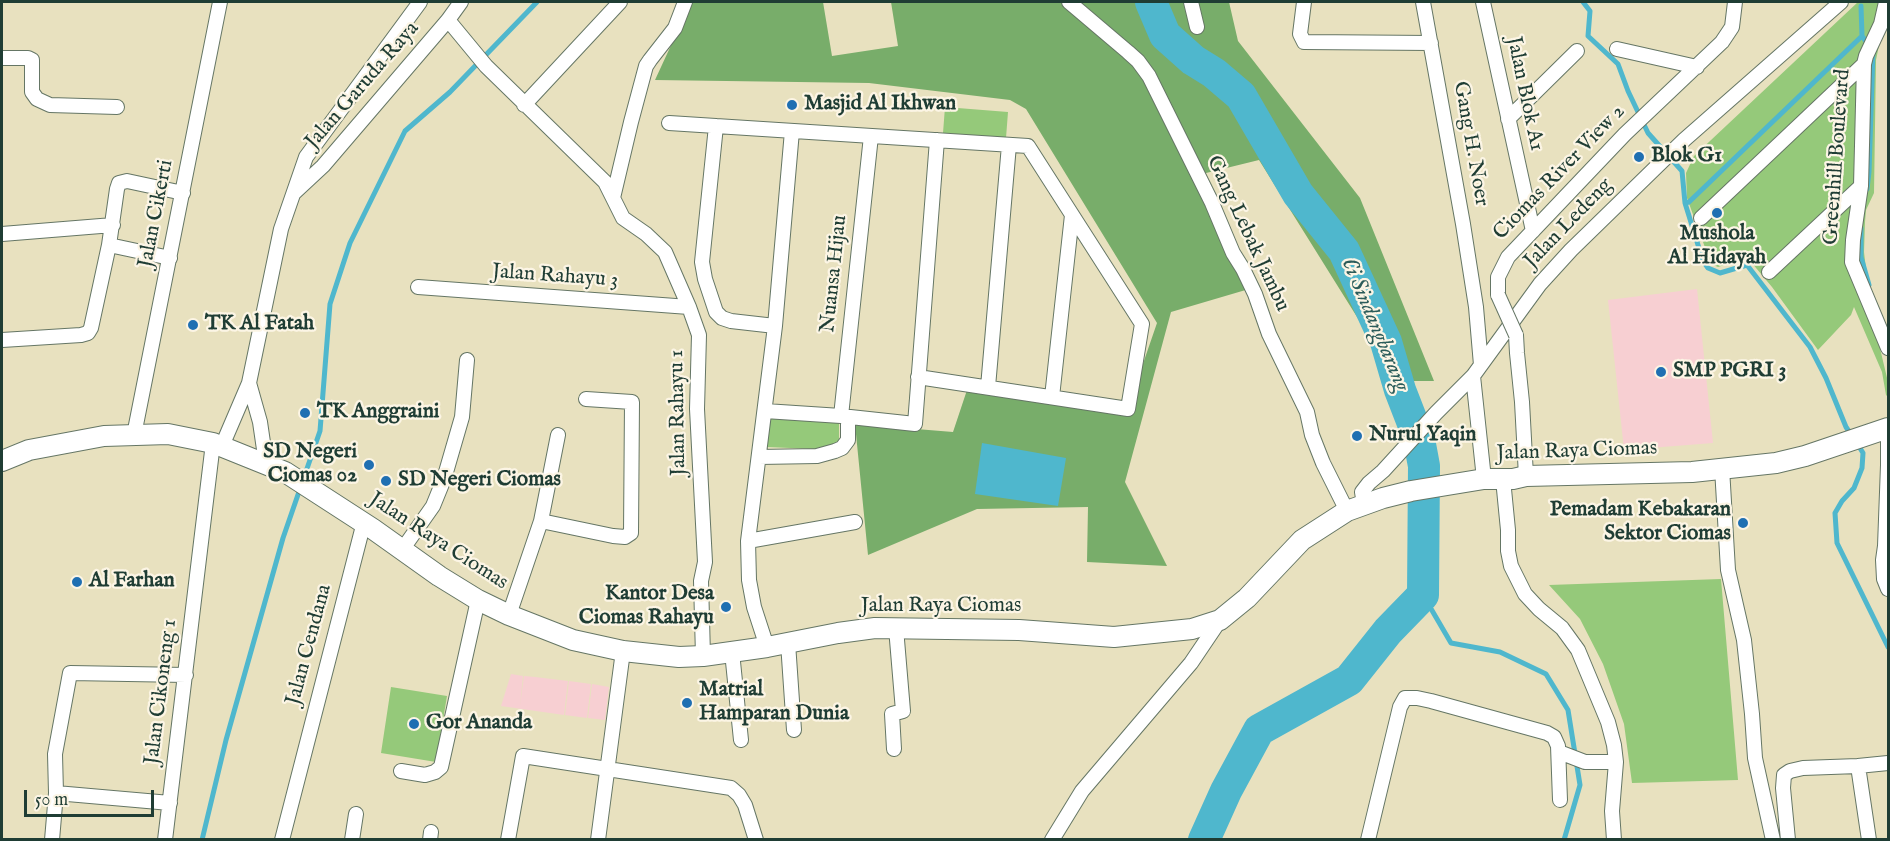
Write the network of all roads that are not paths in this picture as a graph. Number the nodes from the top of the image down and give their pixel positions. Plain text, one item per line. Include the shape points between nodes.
1 (220, 2) edge
2 (420, 2) edge
3 (461, 2) edge
4 (620, 2) edge
5 (685, 2) edge
6 (1068, 2) edge
7 (1191, 2) edge
8 (1304, 2) edge
9 (1423, 2) edge
10 (1495, 2) edge
11 (1735, 2) edge
12 (1841, 2) edge
13 (1886, 2) edge
14 (1484, 7) edge
15 (448, 20) junction
16 (1197, 27) dead end
17 (1431, 43) junction
18 (1617, 49) dead end
19 (1577, 51) dead end
20 (2, 57) edge
21 (1865, 60) junction
22 (1697, 67) junction
23 (524, 105) junction
24 (117, 107) dead end
25 (1508, 119) junction
26 (669, 123) dead end
27 (716, 126) junction
28 (792, 131) junction
29 (871, 136) junction
30 (937, 140) junction
31 (1009, 144) junction
32 (1861, 186) junction
33 (183, 193) junction
34 (292, 194) junction
35 (613, 198) junction
36 (1072, 215) junction
37 (1701, 218) dead end
38 (113, 225) junction
39 (1533, 231) junction
40 (2, 234) edge
41 (109, 245) junction
42 (170, 258) junction
43 (1769, 273) dead end
44 (417, 287) dead end
45 (689, 307) junction
46 (775, 326) junction
47 (2, 340) edge
48 (1888, 348) edge
49 (467, 360) dead end
50 (1477, 371) junction
51 (918, 377) junction
52 (249, 383) junction
53 (988, 387) junction
54 (1052, 397) junction
55 (586, 399) dead end
56 (765, 411) junction
57 (845, 417) junction
58 (1888, 429) edge
59 (134, 435) junction
60 (558, 435) dead end
61 (218, 445) junction
62 (759, 457) junction
63 (2, 461) edge
64 (267, 463) junction
65 (1722, 468) junction
66 (1526, 476) junction
67 (1493, 479) junction
68 (1356, 508) junction
69 (541, 521) junction
70 (364, 522) junction
71 (855, 522) dead end
72 (748, 540) junction
73 (1887, 546) edge
74 (402, 550) junction
75 (1888, 589) edge
76 (478, 600) junction
77 (509, 615) junction
78 (1220, 620) junction
79 (896, 628) junction
80 (788, 643) junction
81 (767, 647) junction
82 (623, 651) junction
83 (732, 652) junction
84 (703, 656) junction
85 (186, 675) junction
86 (794, 730) dead end
87 (741, 740) dead end
88 (894, 749) dead end
89 (1561, 753) junction
90 (1616, 762) junction
91 (1888, 763) edge
92 (1858, 766) junction
93 (607, 769) junction
94 (401, 771) dead end
95 (56, 793) junction
96 (1560, 800) dead end
97 (170, 803) junction
98 (356, 814) dead end
99 (52, 840) edge
100 (165, 840) edge
101 (282, 840) edge
102 (352, 840) edge
103 (508, 840) edge
104 (598, 840) edge
105 (756, 840) edge
106 (1052, 840) edge
107 (1368, 840) edge
108 (1614, 840) edge
109 (1773, 840) edge
110 (1788, 840) edge
111 (1869, 840) edge

1 - 33 street, Jalan Cikerti
2 - 34 street, Jalan Garuda Raya via 306,157
3 - 15 street, Jalan Garuda Raya
4 - 23 street
5 - 35 street via 675,27 646,66
6 - 68 street, Gang Lebak Jambu via 1133,56 1149,76 1247,278 1307,412 1323,463
7 - 16 street
8 - 17 street via 1300,34 1304,42
9 - 17 street, Gang H. Noer
10 - 14 street
11 - 22 street, Ciomas River View 2 via 1732,27
12 - 50 street, Jalan Ledeng via 1661,161 1540,284
13 - 21 street, Greenhill Boulevard
14 - 25 street, Jalan Blok A1
15 - 23 street, Jalan Rahayu 1
15 - 34 street, Jalan Garuda Raya via 323,166
17 - 50 street, Gang H. Noer via 1472,283 1479,335
18 - 22 street
19 - 25 street
20 - 24 street via 32,60 32,92 50,105
21 - 32 street, Greenhill Boulevard
21 - 37 street
22 - 39 street, Ciomas River View 2 via 1625,134
23 - 35 street, Jalan Rahayu 1 via 604,182
25 - 39 street, Jalan Blok A1
26 - 27 street
27 - 28 street
27 - 46 street via 702,262 705,279 716,312 722,318
28 - 29 street
28 - 46 street
29 - 30 street
29 - 57 street, Nuansa Hijau
30 - 31 street
30 - 51 street
31 - 36 street via 1028,146
31 - 53 street
32 - 43 street
32 - 48 street, Greenhill Boulevard via 1852,262
33 - 38 street via 122,181 117,189
33 - 42 street, Jalan Cikerti
34 - 52 street, Jalan Garuda Raya
35 - 45 street, Jalan Rahayu 1 via 623,218 665,252
36 - 54 street
36 - 54 street via 1142,324 1128,409
38 - 40 street
38 - 41 street
39 - 66 street, Ciomas River View 2, bridge via 1508,257 1498,276 1498,295 1516,335
41 - 42 street
41 - 47 street via 88,333
42 - 59 street, Jalan Cikerti
44 - 45 street, Jalan Rahayu 3
45 - 84 street, Jalan Rahayu 1 via 699,335 697,409 705,562 701,581
46 - 56 street
49 - 74 street via 460,428 441,487 433,506
50 - 67 street, Gang H. Noer
50 - 68 street, Jalan Ledeng via 1369,483
51 - 53 street
51 - 57 street via 915,424
52 - 61 street, Jalan Garuda Raya
52 - 64 street, Jalan Garuda Raya
53 - 54 street
55 - 69 street via 632,402 631,533 613,536
56 - 57 street
56 - 62 street
57 - 62 street, Nuansa Hijau via 848,440 835,452
58 - 65 main road, Jalan Raya Ciomas via 1776,463
58 - 73 street
59 - 61 main road, Jalan Raya Ciomas via 168,434
59 - 63 main road, Jalan Raya Ciomas via 79,439 29,450
60 - 69 street
61 - 64 main road, Jalan Raya Ciomas
61 - 85 street, Jalan Cikoneng 1
62 - 72 street
64 - 70 main road, Jalan Raya Ciomas
65 - 66 main road, Jalan Raya Ciomas
65 - 109 street via 1728,570 1745,649 1755,758
66 - 67 main road, Jalan Raya Ciomas
67 - 68 main road, Jalan Raya Ciomas via 1411,491
67 - 90 street, Gang H. Noer via 1508,530 1511,566 1525,594 1562,628 1578,650 1608,722
68 - 78 main road, Jalan Raya Ciomas via 1302,540 1247,598
69 - 77 street
70 - 74 main road, Jalan Raya Ciomas
70 - 101 street, Jalan Cendana
71 - 72 street
72 - 81 street via 749,580
73 - 75 street via 1883,560
74 - 76 main road, Jalan Raya Ciomas
76 - 77 main road, Jalan Raya Ciomas
76 - 94 street via 441,767 425,775
77 - 82 main road, Jalan Raya Ciomas via 573,640
78 - 79 main road, Jalan Raya Ciomas via 1192,629 1114,637 1019,630
78 - 106 street via 1191,663 1082,791
79 - 80 main road, Jalan Raya Ciomas
79 - 88 street via 903,711 892,714
80 - 81 main road, Jalan Raya Ciomas
80 - 86 street
81 - 83 main road, Jalan Raya Ciomas
82 - 84 main road, Jalan Raya Ciomas
82 - 93 street
83 - 84 main road, Jalan Raya Ciomas
83 - 87 street
85 - 95 street via 70,673 55,754
85 - 97 street, Jalan Cikoneng 1
89 - 90 street via 1585,762
89 - 96 street
89 - 107 street via 1554,737 1539,730 1424,699 1405,698
90 - 108 street, Gang H. Noer
91 - 92 street
92 - 110 street via 1803,768 1784,775
92 - 111 street
93 - 103 street via 523,756
93 - 104 street
93 - 105 street via 731,788 745,805
95 - 97 street
95 - 99 street
97 - 100 street, Jalan Cikoneng 1
98 - 102 street

